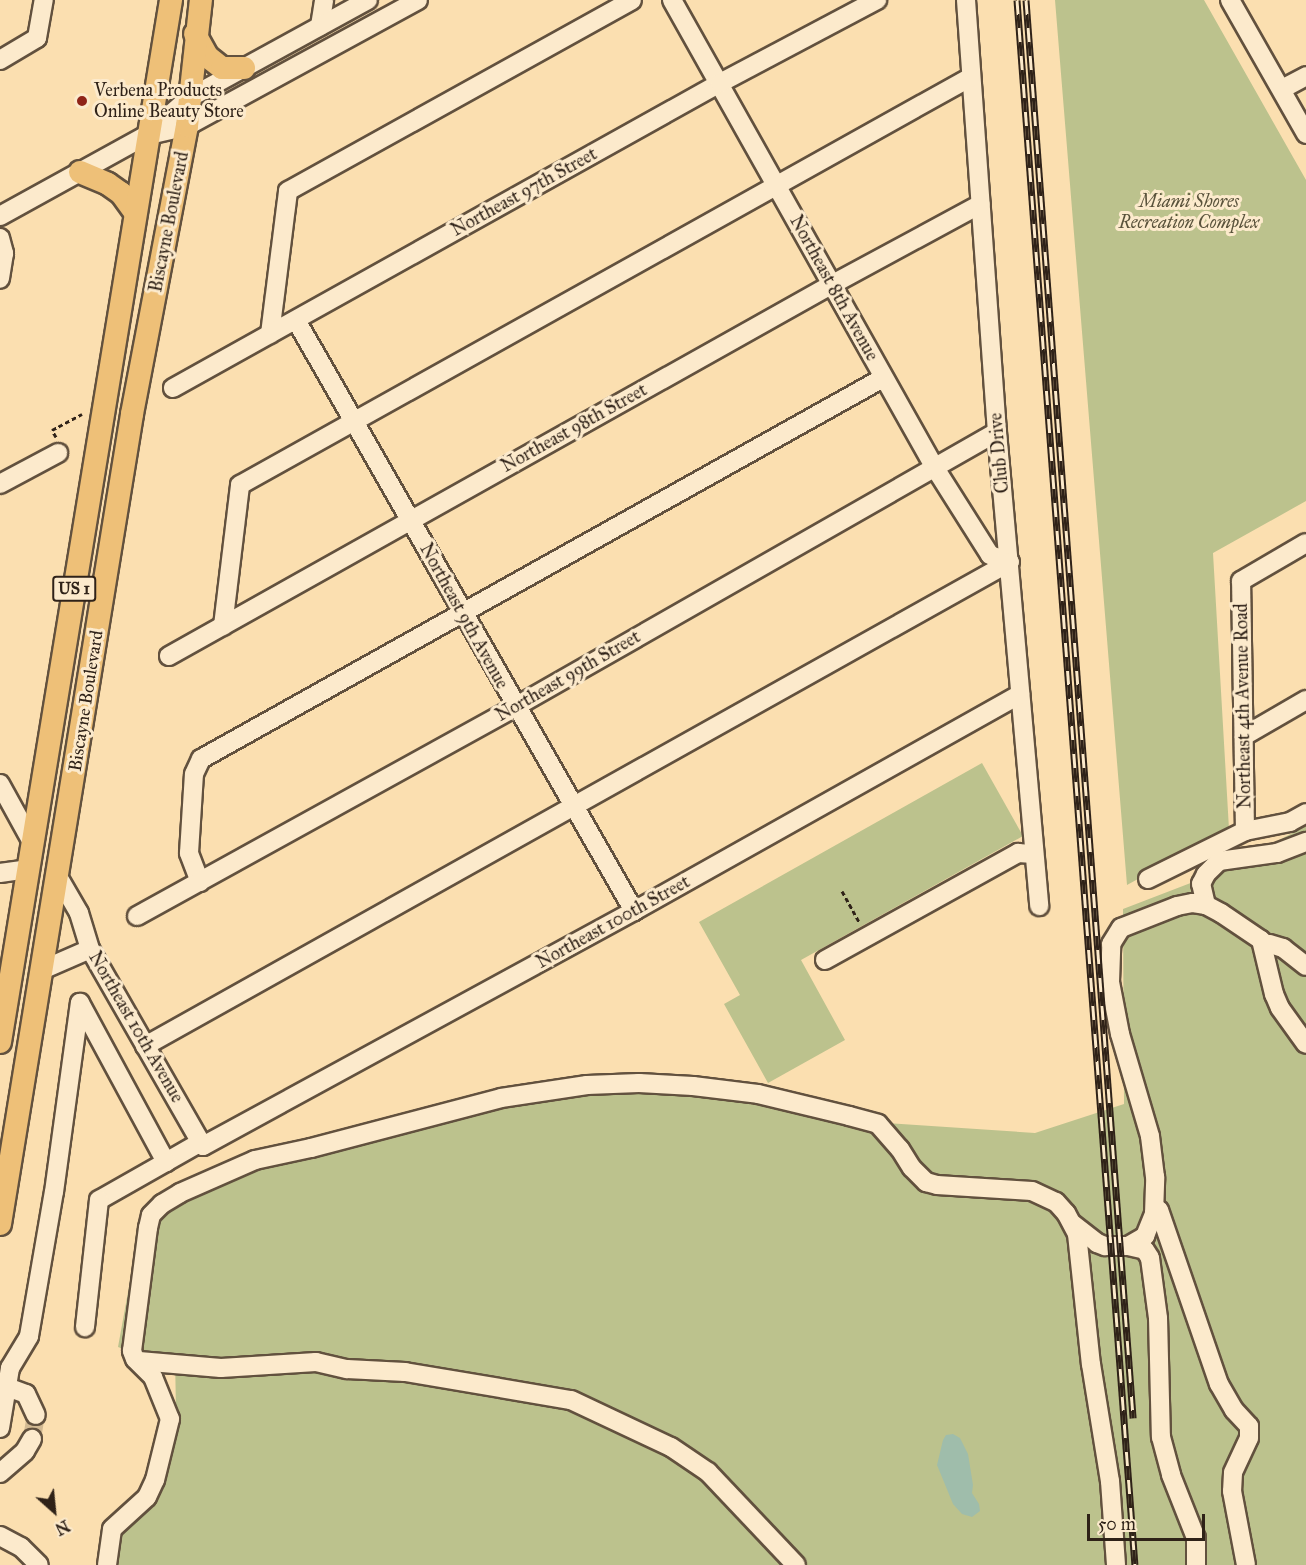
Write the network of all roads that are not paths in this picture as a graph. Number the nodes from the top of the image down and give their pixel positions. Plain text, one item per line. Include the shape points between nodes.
1 (45, 0) edge
2 (171, 0) edge
3 (201, 0) edge
4 (324, 0) edge
5 (368, 0) edge
6 (418, 0) edge
7 (632, 0) edge
8 (672, 0) edge
9 (878, 0) edge
10 (966, 0) edge
11 (1230, 0) edge
12 (320, 26) junction
13 (195, 34) junction
14 (0, 60) edge
15 (244, 68) junction
16 (1306, 76) edge
17 (971, 77) junction
18 (720, 83) junction
19 (1282, 89) junction
20 (189, 98) junction
21 (187, 126) junction
22 (1306, 134) edge
23 (147, 135) junction
24 (80, 172) junction
25 (776, 185) junction
26 (981, 204) junction
27 (135, 212) junction
28 (0, 216) edge
29 (0, 238) edge
30 (0, 279) edge
31 (831, 285) junction
32 (296, 320) junction
33 (270, 334) junction
34 (883, 378) junction
35 (174, 388) dead end
36 (354, 422) junction
37 (997, 432) junction
38 (58, 453) road end
39 (934, 468) junction
40 (0, 484) edge
41 (409, 520) junction
42 (1306, 543) edge
43 (1010, 562) junction
44 (462, 613) junction
45 (223, 626) junction
46 (169, 656) dead end
47 (1020, 694) junction
48 (1306, 700) edge
49 (515, 707) junction
50 (1244, 736) junction
51 (0, 784) edge
52 (573, 806) junction
53 (1306, 813) edge
54 (1245, 831) junction
55 (32, 842) junction
56 (1306, 842) edge
57 (1034, 854) junction
58 (28, 869) junction
59 (0, 873) edge
60 (57, 875) junction
61 (1148, 879) dead end
62 (200, 882) junction
63 (1206, 905) junction
64 (1039, 906) dead end
65 (634, 911) junction
66 (137, 915) dead end
67 (90, 949) junction
68 (1264, 950) junction
69 (825, 960) dead end
70 (1306, 966) edge
71 (42, 970) junction
72 (0, 1042) edge
73 (1306, 1044) edge
74 (145, 1046) junction
75 (202, 1144) junction
76 (166, 1162) junction
77 (1156, 1208) junction
78 (0, 1224) edge
79 (1073, 1224) junction
80 (1128, 1246) junction
81 (85, 1327) dead end
82 (139, 1361) junction
83 (5, 1367) edge
84 (7, 1387) junction
85 (36, 1415) tunnel mouth
86 (0, 1428) edge
87 (32, 1439) tunnel mouth
88 (0, 1473) edge
89 (0, 1536) edge
90 (39, 1565) edge
91 (107, 1565) edge
92 (796, 1565) edge
93 (1116, 1565) edge
94 (1196, 1565) edge
95 (1246, 1565) edge

1 - 14 street via 37,38
2 - 23 main road, Biscayne Boulevard / US 1
3 - 13 main road, Biscayne Boulevard / US 1
4 - 12 street
5 - 12 street
6 - 21 street
7 - 33 street via 288,191
8 - 18 street, Northeast 8th Avenue
9 - 18 street, Northeast 97th Street
10 - 17 street, Club Drive
11 - 19 street
12 - 15 street
13 - 15 main road via 208,57 222,68
13 - 20 main road, Biscayne Boulevard / US 1
15 - 20 street
16 - 19 street
17 - 25 street
17 - 26 street, Club Drive
18 - 25 street, Northeast 8th Avenue
18 - 32 street, Northeast 97th Street
19 - 22 street
20 - 21 main road, Biscayne Boulevard / US 1
20 - 23 street
21 - 23 street
21 - 60 main road, Biscayne Boulevard / US 1 via 132,414
23 - 24 street
23 - 27 main road, Biscayne Boulevard / US 1
24 - 27 main road via 121,193
24 - 28 street
25 - 31 street, Northeast 8th Avenue
25 - 36 street
26 - 31 street, Northeast 98th Street
26 - 37 street, Club Drive
27 - 55 main road, Biscayne Boulevard / US 1
29 - 30 street via 4,253
31 - 34 street, Northeast 8th Avenue
31 - 41 street, Northeast 98th Street
32 - 33 street, Northeast 97th Street
32 - 36 street, Northeast 9th Avenue
33 - 35 street, Northeast 97th Street
34 - 39 street, Northeast 8th Avenue
34 - 44 street
36 - 41 street, Northeast 9th Avenue
36 - 45 street via 240,486
37 - 39 street, Northeast 99th Street
37 - 43 street, Club Drive
38 - 40 street
39 - 43 street, Northeast 8th Avenue via 990,555
39 - 49 street, Northeast 99th Street
41 - 44 street, Northeast 9th Avenue
41 - 45 street, Northeast 98th Street
42 - 50 street, Northeast 4th Avenue Road via 1241,580
43 - 47 street, Club Drive
43 - 52 street
44 - 49 street, Northeast 9th Avenue
44 - 62 street via 201,759 194,774 189,853
45 - 46 street, Northeast 98th Street
47 - 57 street, Club Drive
47 - 65 street, Northeast 100th Street
48 - 50 street
49 - 52 street, Northeast 9th Avenue
49 - 62 street, Northeast 99th Street
50 - 54 street, Northeast 4th Avenue Road
51 - 55 street
52 - 65 street, Northeast 9th Avenue
52 - 74 street
53 - 54 street via 1290,822
54 - 61 street
55 - 58 main road, Biscayne Boulevard / US 1
56 - 63 street via 1277,853 1219,861 1201,884
57 - 64 street, Club Drive
57 - 69 street via 1018,854
58 - 59 street
58 - 72 main road, Biscayne Boulevard / US 1
60 - 67 street, Northeast 10th Avenue via 79,913
60 - 71 main road, Biscayne Boulevard / US 1
62 - 66 street, Northeast 99th Street
63 - 68 street via 1253,933
63 - 77 street via 1177,906 1130,923 1116,934 1111,944 1110,982 1120,1034 1150,1136
65 - 75 street, Northeast 100th Street
67 - 71 street
67 - 74 street, Northeast 10th Avenue
68 - 70 street via 1270,944 1283,948
68 - 73 street via 1280,1008
71 - 78 main road, Biscayne Boulevard / US 1
74 - 75 street, Northeast 10th Avenue
75 - 76 street, Northeast 100th Street
76 - 81 street, Northeast 100th Street via 99,1200
76 - 83 street via 80,1003 29,1336
77 - 80 street via 1145,1236
77 - 95 street via 1219,1384 1249,1426 1249,1438 1233,1473 1232,1491
79 - 80 street via 1097,1243
79 - 82 street via 1056,1202 1032,1191 926,1182 878,1124 782,1099 657,1083 526,1092 255,1160 162,1204 151,1215 148,1228 132,1346 133,1356
79 - 93 street via 1080,1251 1091,1364 1110,1481
80 - 94 street via 1145,1250 1154,1274 1161,1437 1196,1539
82 - 91 street via 153,1377 170,1419 155,1480 147,1497 112,1529
82 - 92 street via 221,1368 316,1362 347,1369 405,1372 571,1400 671,1447 708,1472
83 - 84 street
84 - 85 street via 26,1394
84 - 86 street
87 - 88 street via 26,1451
89 - 90 street via 21,1547

